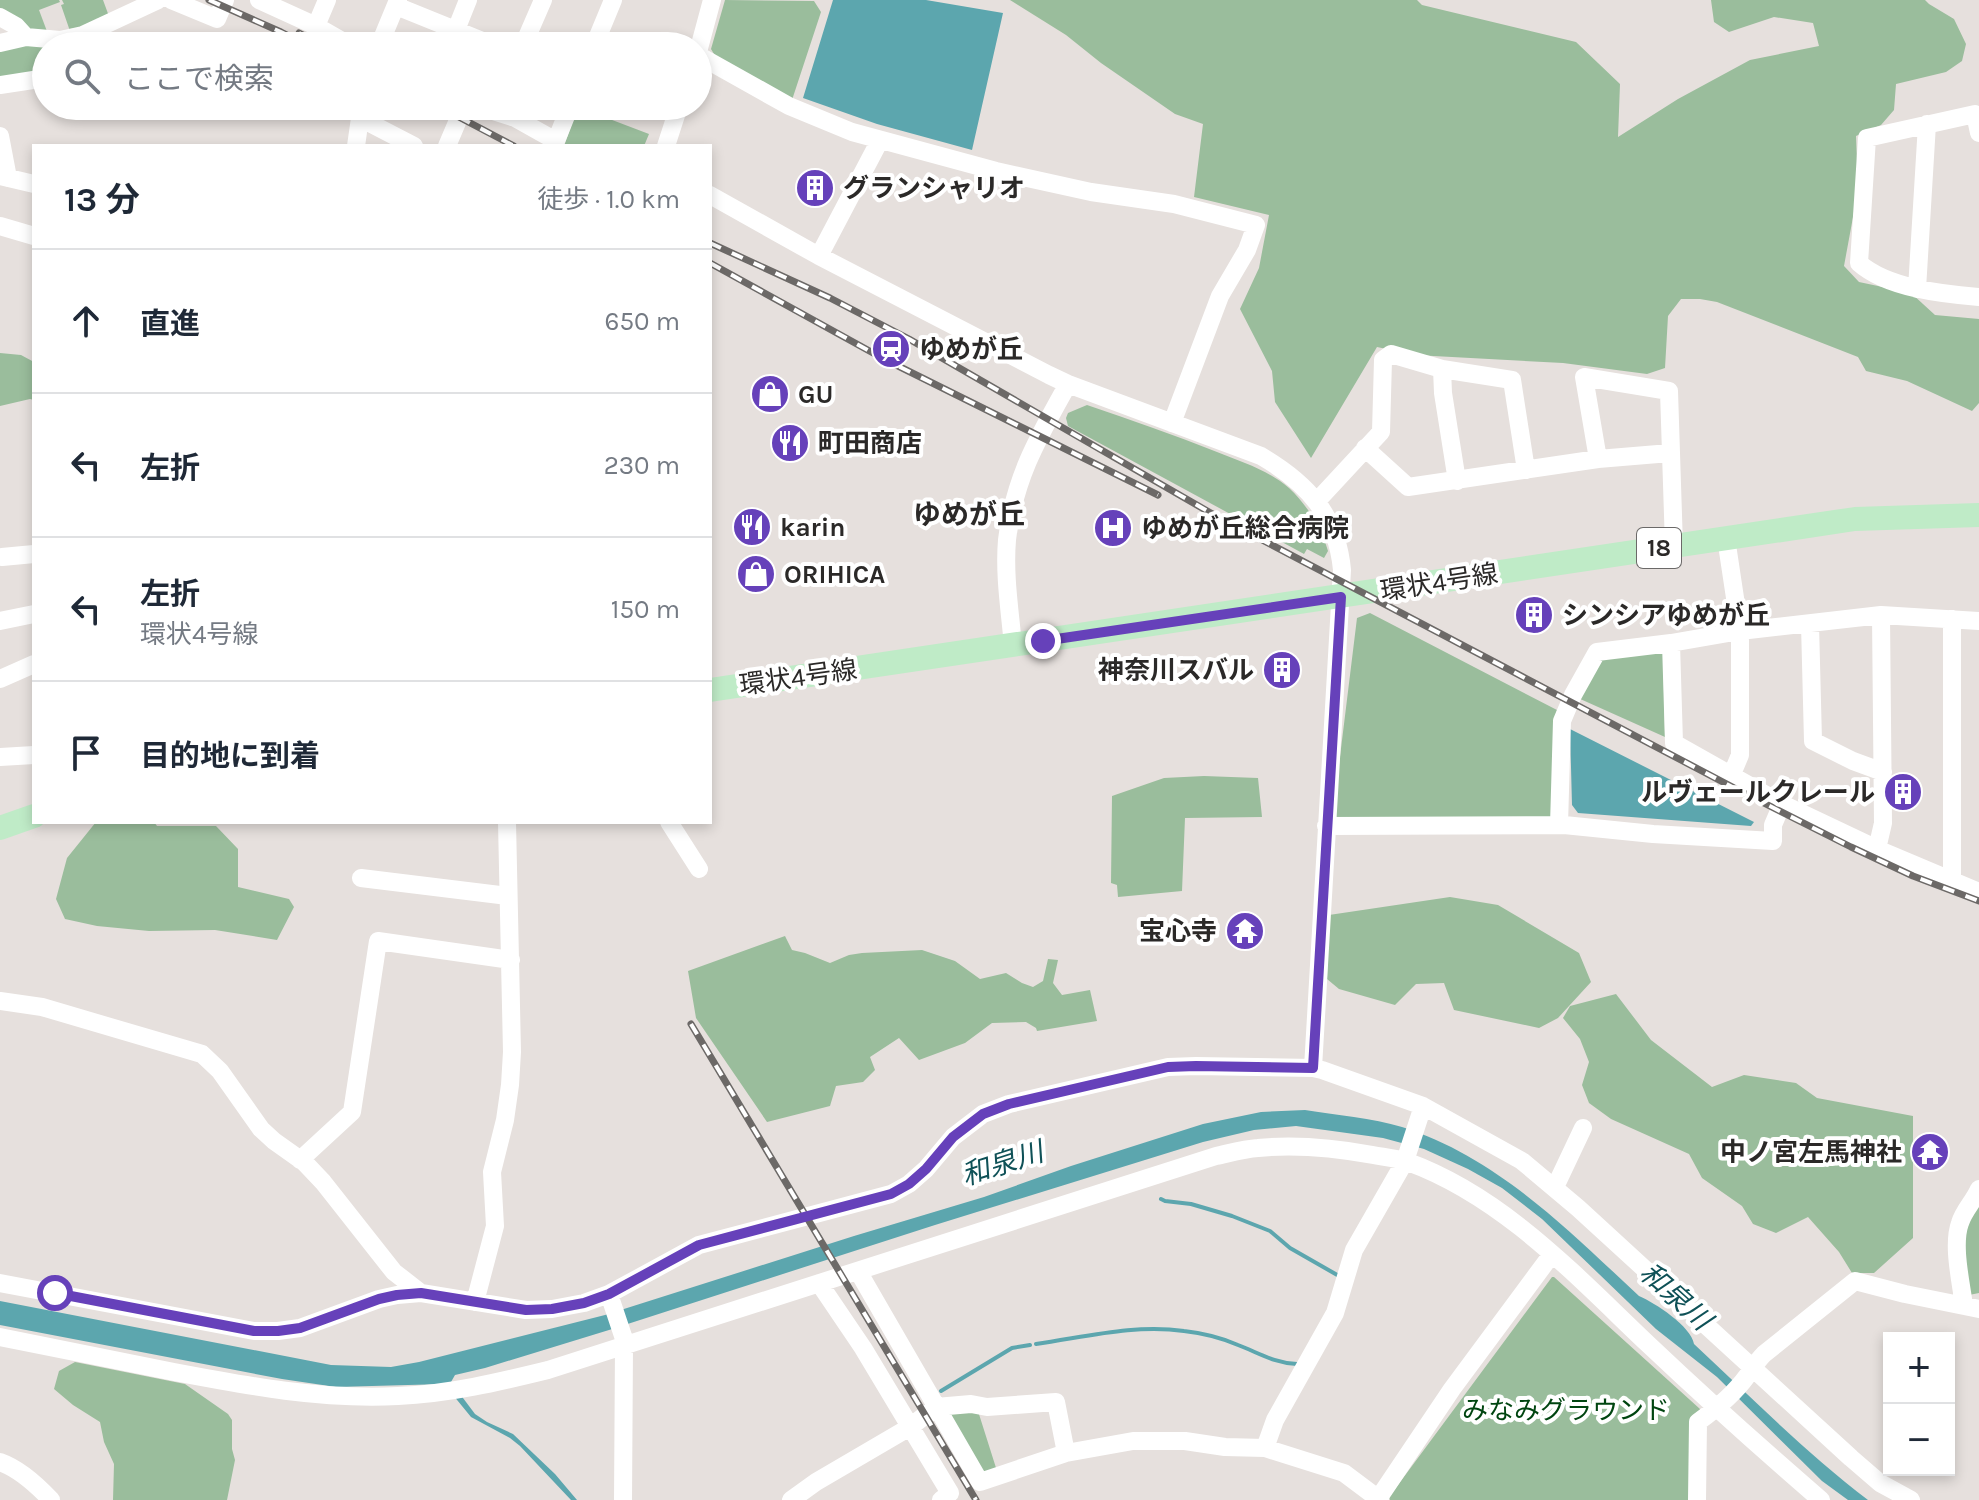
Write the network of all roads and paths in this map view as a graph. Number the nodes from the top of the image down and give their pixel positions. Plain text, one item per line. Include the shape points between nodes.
1 (158, 0) edge
2 (171, 0) edge
3 (225, 0) edge
4 (259, 0) edge
5 (327, 0) edge
6 (468, 0) edge
7 (543, 0) edge
8 (613, 0) edge
9 (712, 0) edge
10 (397, 3) edge
11 (0, 17) edge
12 (316, 26) junction
13 (456, 30) junction
14 (100, 32) edge
15 (326, 32) edge
16 (385, 32) edge
17 (461, 32) edge
18 (529, 32) edge
19 (600, 32) edge
20 (704, 32) edge
21 (26, 37) junction
22 (32, 38) edge
23 (0, 43) edge
24 (712, 62) edge
25 (32, 80) edge
26 (0, 85) edge
27 (360, 120) edge
28 (364, 120) edge
29 (458, 120) edge
30 (519, 120) edge
31 (564, 120) edge
32 (674, 120) edge
33 (1927, 124) junction
34 (1979, 133) edge
35 (0, 136) edge
36 (880, 140) junction
37 (356, 144) edge
38 (410, 144) edge
39 (448, 144) edge
40 (667, 144) edge
41 (4, 177) edge
42 (32, 184) edge
43 (712, 196) edge
44 (0, 226) edge
45 (32, 235) edge
46 (819, 256) junction
47 (1917, 289) junction
48 (1979, 297) edge
49 (1442, 369) junction
50 (1068, 384) junction
51 (1172, 423) junction
52 (1365, 448) junction
53 (1670, 453) junction
54 (1598, 459) junction
55 (1526, 470) junction
56 (1457, 481) junction
57 (1317, 501) junction
58 (1979, 515) edge
59 (1726, 538) junction
60 (1674, 546) junction
61 (32, 554) edge
62 (2, 557) dead end
63 (1341, 597) junction
64 (32, 614) edge
65 (1881, 615) junction
66 (1952, 619) junction
67 (0, 621) edge
68 (1979, 621) edge
69 (1810, 624) junction
70 (1740, 631) junction
71 (1671, 643) junction
72 (1013, 646) junction
73 (32, 665) edge
74 (0, 679) edge
75 (712, 690) edge
76 (32, 755) edge
77 (0, 757) edge
78 (1883, 772) junction
79 (1732, 774) junction
80 (1782, 804) junction
81 (32, 817) edge
82 (507, 824) edge
83 (670, 824) edge
84 (1559, 825) junction
85 (1326, 826) junction
86 (0, 828) edge
87 (1877, 849) junction
88 (699, 869) dead end
89 (361, 878) dead end
90 (1952, 881) junction
91 (1979, 892) edge
92 (508, 896) junction
93 (511, 960) junction
94 (1, 998) edge
95 (1313, 1068) junction
96 (1420, 1114) junction
97 (1583, 1128) dead end
98 (1406, 1158) junction
99 (300, 1160) junction
100 (1553, 1187) junction
101 (1979, 1189) edge
102 (1552, 1254) junction
103 (858, 1271) junction
104 (0, 1283) edge
105 (819, 1283) junction
106 (421, 1293) junction
107 (611, 1300) junction
108 (475, 1302) junction
109 (1972, 1307) edge
110 (0, 1337) edge
111 (623, 1341) junction
112 (1750, 1372) junction
113 (1720, 1405) junction
114 (936, 1407) junction
115 (910, 1427) junction
116 (1265, 1448) junction
117 (1066, 1453) junction
118 (0, 1462) edge
119 (1379, 1499) edge
120 (51, 1500) edge
121 (623, 1500) edge
122 (791, 1500) edge
123 (941, 1500) edge
124 (1697, 1500) edge
125 (1821, 1500) edge
126 (1911, 1500) edge

1 - 14 street
2 - 3 street via 217,19
4 - 12 street
5 - 12 street
6 - 13 street
7 - 18 street
8 - 19 street
9 - 20 street
10 - 13 street
10 - 16 street
11 - 21 street
12 - 15 street
13 - 17 street
21 - 22 street
21 - 23 street
24 - 36 street via 789,106
25 - 26 street
27 - 37 street
28 - 38 street
29 - 39 street
30 - 31 street via 556,141
32 - 40 street
33 - 34 street via 1975,114
33 - 47 street
33 - 47 street via 1867,138 1859,263 1870,273
35 - 41 street
36 - 46 street
36 - 51 street via 996,171 1256,225 1220,296
41 - 42 street
43 - 46 street
44 - 45 street
46 - 50 street
47 - 48 street
49 - 52 street via 1391,354 1383,360 1381,432
49 - 55 street via 1512,380
49 - 56 street
50 - 51 street
50 - 72 street via 1034,445 1012,511 1006,570
51 - 57 street via 1261,456
52 - 56 street via 1408,487
52 - 57 street
53 - 54 street
53 - 54 street via 1669,391 1584,377
53 - 60 street
54 - 55 street
55 - 56 street
57 - 63 street via 1339,545
58 - 59 main road, 環状4号線 / 18 via 1855,519
59 - 60 main road, 環状4号線 / 18
59 - 70 street
60 - 63 main road, 環状4号線 / 18
61 - 62 street
63 - 72 main road, 環状4号線 / 18
63 - 85 street
64 - 67 street
65 - 66 street
65 - 69 street
65 - 78 street
66 - 68 street
66 - 90 street
69 - 70 street
69 - 78 street via 1813,741
70 - 71 street
70 - 79 street via 1740,755
71 - 79 street via 1674,743
71 - 84 street via 1597,652 1562,721
72 - 75 main road, 環状4号線 / 18
73 - 74 street
76 - 77 street
78 - 87 street
79 - 80 street
80 - 84 street via 1773,841
80 - 87 street
81 - 86 main road
82 - 92 street
83 - 88 street
84 - 85 street
85 - 95 street
87 - 90 street
89 - 92 street
90 - 91 street
92 - 93 street
93 - 99 street via 378,941 352,1112
93 - 108 street via 510,1085 492,1172 495,1226
94 - 99 street via 202,1054 261,1129
95 - 96 street
95 - 107 street via 1168,1067 1009,1104 983,1114 909,1184 891,1194 699,1245
96 - 98 street
96 - 100 street via 1456,1124 1522,1161
97 - 100 street
98 - 102 street via 1462,1188
98 - 103 street via 1297,1146 1216,1156
98 - 116 street via 1354,1250 1335,1313 1275,1420
99 - 106 street via 394,1272
100 - 112 street
101 - 109 street via 1957,1233
102 - 113 street
102 - 119 street
103 - 105 street
103 - 114 street
104 - 106 street via 254,1331 300,1328 379,1299
105 - 111 street
105 - 115 street
106 - 108 street
107 - 108 street via 526,1310
107 - 111 street
109 - 112 street via 1855,1281 1764,1354
110 - 111 street via 253,1387 352,1397 442,1392 504,1381
111 - 121 street
112 - 113 street
112 - 126 street via 1880,1483
113 - 124 street via 1698,1422
113 - 125 street
114 - 115 street
114 - 117 street via 1056,1402
114 - 117 street via 980,1482
115 - 122 street
115 - 123 street via 950,1493
116 - 117 street via 1133,1441
116 - 119 street via 1344,1473
118 - 120 street

